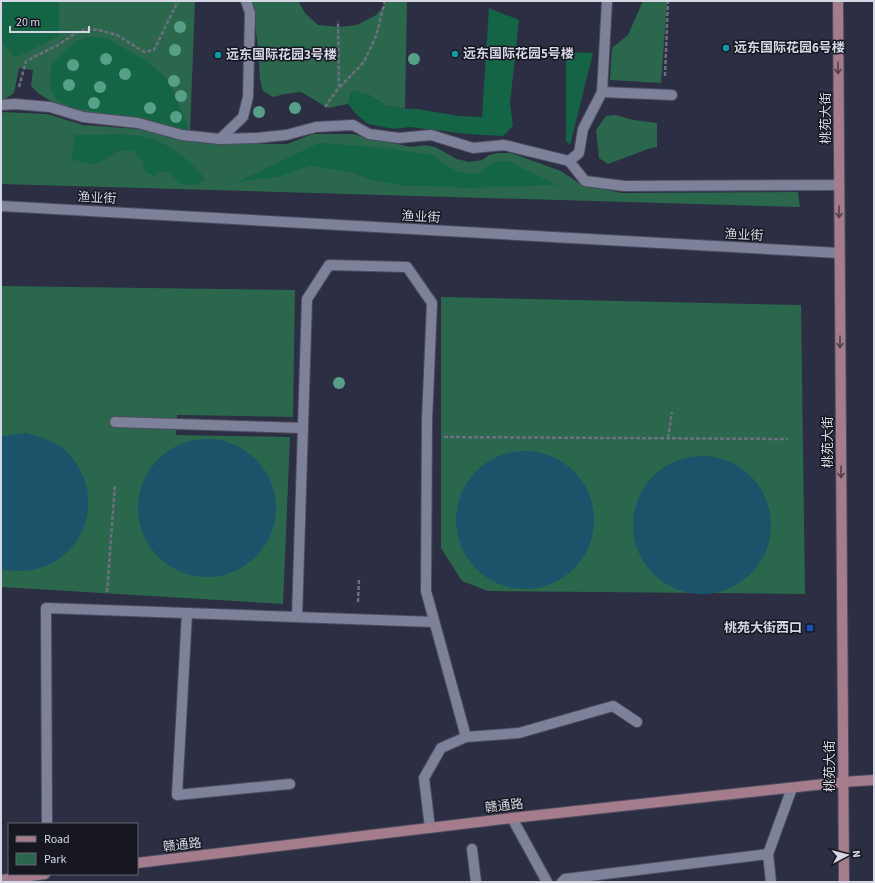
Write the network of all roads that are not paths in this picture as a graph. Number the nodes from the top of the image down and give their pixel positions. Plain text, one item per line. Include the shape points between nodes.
1 (246, 1) edge
2 (607, 1) edge
3 (838, 1) edge
4 (602, 92) junction
5 (668, 95) road end
6 (1, 105) edge
7 (220, 139) junction
8 (569, 161) junction
9 (839, 185) junction
10 (1, 206) edge
11 (840, 253) junction
12 (115, 422) dead end
13 (303, 428) junction
14 (187, 613) junction
15 (296, 617) junction
16 (434, 622) junction
17 (637, 722) dead end
18 (466, 737) junction
19 (874, 780) edge
20 (844, 782) junction
21 (290, 784) dead end
22 (792, 788) junction
23 (512, 818) junction
24 (47, 823) edge
25 (430, 828) junction
26 (472, 848) dead end
27 (768, 854) junction
28 (138, 863) edge
29 (38, 875) edge
30 (1, 880) edge
31 (476, 882) edge
32 (547, 882) edge
33 (562, 882) edge
34 (771, 882) edge
35 (844, 882) edge

1 - 7 lane via 250,13 248,97 243,117
2 - 4 lane
3 -> 9 main road, 桃苑大街
4 - 5 lane
4 - 8 lane via 584,129 579,153
6 - 7 lane via 50,107 83,117 138,123 182,135
7 - 8 lane via 257,138 286,135 316,127 353,126 369,134 399,138 431,135 473,148 504,144
8 - 9 lane via 585,181 624,186
9 -> 11 main road, 桃苑大街
10 - 11 lane, 渔业街
11 -> 20 main road, 桃苑大街
12 - 13 lane
13 - 15 lane
13 - 16 lane via 308,299 329,265 407,267 432,303 427,437 426,591
14 - 15 lane
14 - 21 lane via 177,795
14 - 24 lane via 46,608
15 - 16 lane
16 - 18 lane
17 - 18 lane via 613,706 519,733
18 - 25 lane via 441,748 424,778
19 - 20 main road, 赣通路
20 - 22 main road, 赣通路
20 - 35 main road, 桃苑大街
22 - 23 main road, 赣通路
22 - 27 lane
23 - 25 main road, 赣通路
23 - 32 lane
25 - 28 main road, 赣通路
26 - 31 lane
27 - 33 lane via 565,879
27 - 34 lane
29 - 30 main road

